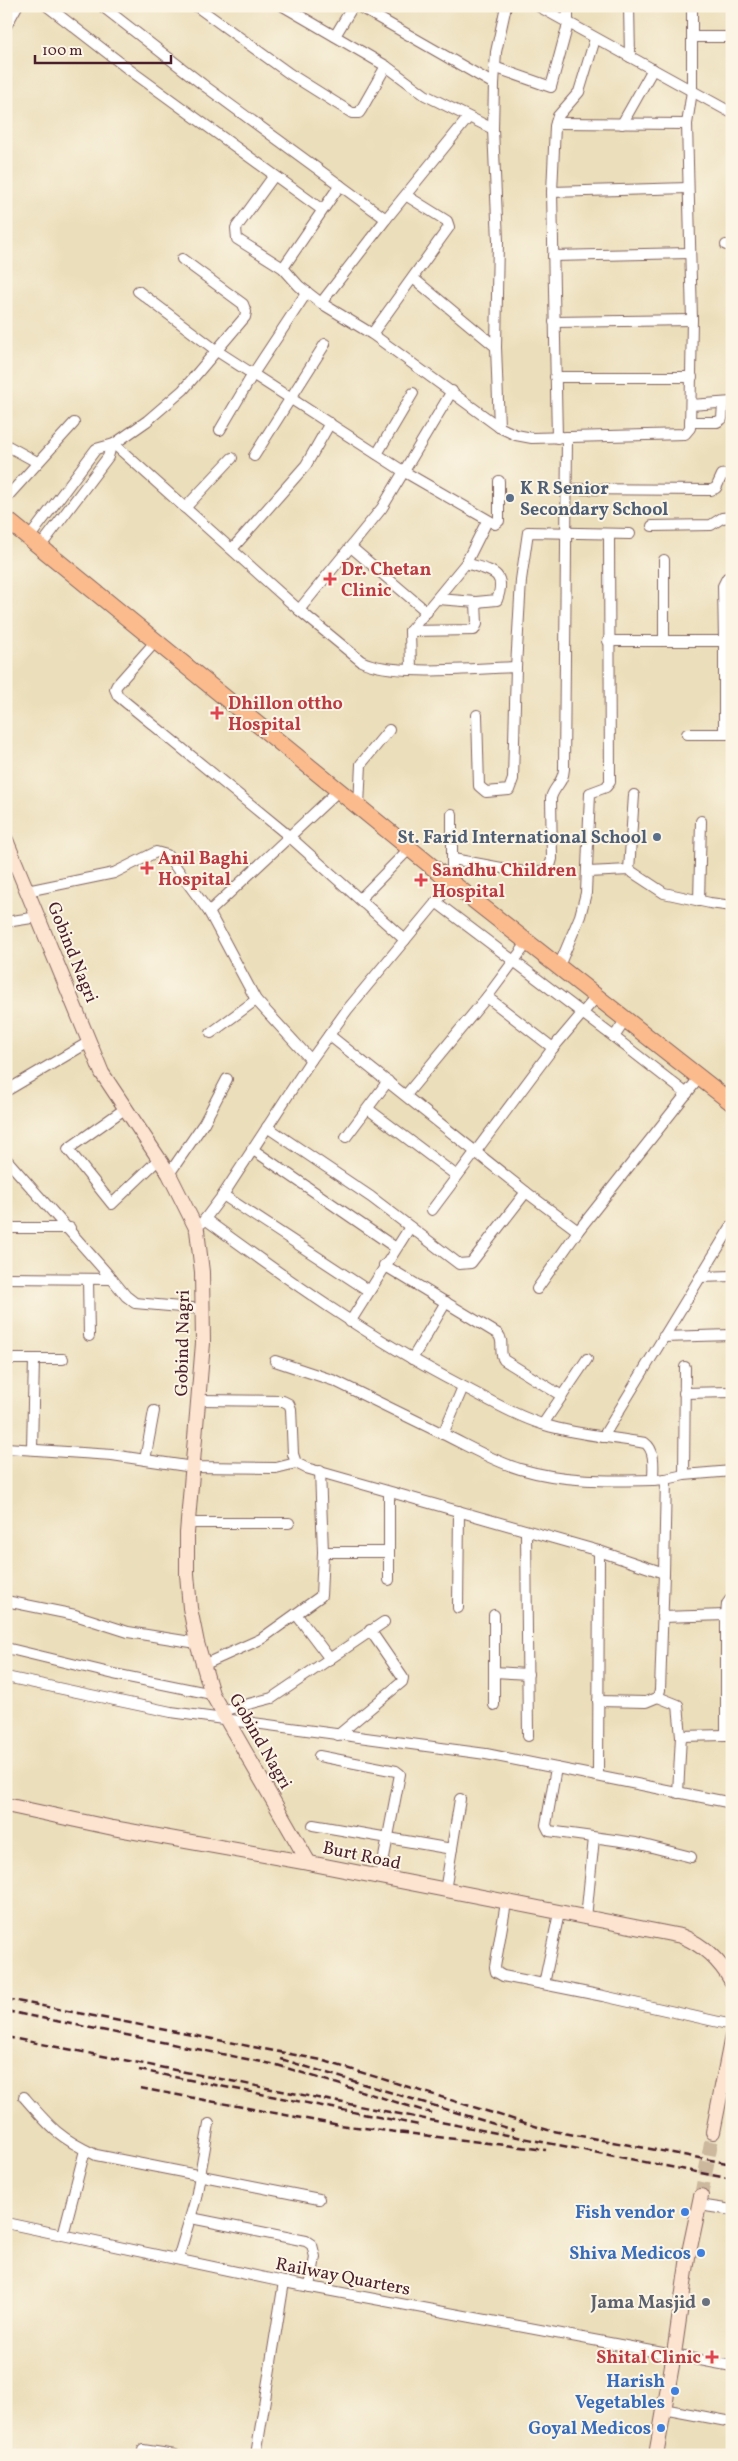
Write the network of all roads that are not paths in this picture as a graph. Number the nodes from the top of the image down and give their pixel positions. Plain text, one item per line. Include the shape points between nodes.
1 (17, 6) edge
2 (47, 6) edge
3 (102, 6) edge
4 (196, 6) edge
5 (283, 6) edge
6 (353, 6) edge
7 (358, 6) edge
8 (506, 6) edge
9 (538, 6) edge
10 (568, 6) edge
11 (629, 6) edge
12 (692, 6) edge
13 (568, 24) junction
14 (6, 26) edge
15 (335, 36) junction
16 (692, 37) junction
17 (732, 37) edge
18 (595, 39) junction
19 (630, 57) junction
20 (386, 66) junction
21 (494, 67) junction
22 (653, 69) junction
23 (494, 84) junction
24 (692, 91) junction
25 (732, 113) edge
26 (468, 118) junction
27 (556, 123) junction
28 (622, 124) junction
29 (688, 124) junction
30 (493, 129) junction
31 (273, 176) junction
32 (340, 185) junction
33 (688, 188) junction
34 (552, 192) junction
35 (407, 196) junction
36 (321, 210) junction
37 (386, 219) junction
38 (690, 253) junction
39 (553, 256) junction
40 (182, 259) dead end
41 (284, 268) junction
42 (413, 278) junction
43 (138, 291) dead end
44 (307, 292) junction
45 (322, 303) junction
46 (692, 320) junction
47 (554, 322) junction
48 (372, 334) junction
49 (325, 344) dead end
50 (496, 347) junction
51 (217, 351) junction
52 (253, 374) junction
53 (555, 376) junction
54 (692, 377) junction
55 (452, 391) junction
56 (413, 393) dead end
57 (290, 398) junction
58 (728, 403) edge
59 (691, 405) junction
60 (690, 422) junction
61 (74, 423) dead end
62 (330, 423) junction
63 (499, 427) junction
64 (220, 430) dead end
65 (562, 437) junction
66 (6, 445) edge
67 (112, 445) junction
68 (377, 454) junction
69 (254, 456) dead end
70 (232, 458) dead end
71 (37, 462) junction
72 (403, 471) junction
73 (732, 473) edge
74 (499, 481) dead end
75 (565, 489) junction
76 (6, 498) edge
77 (185, 508) junction
78 (732, 517) edge
79 (6, 519) edge
80 (487, 522) junction
81 (652, 526) dead end
82 (565, 534) junction
83 (609, 534) junction
84 (630, 534) dead end
85 (35, 542) junction
86 (351, 547) junction
87 (232, 549) junction
88 (664, 560) dead end
89 (466, 563) junction
90 (732, 577) edge
91 (438, 599) junction
92 (476, 602) junction
93 (299, 610) junction
94 (427, 612) junction
95 (410, 631) junction
96 (608, 641) junction
97 (664, 641) junction
98 (724, 641) junction
99 (156, 642) junction
100 (516, 667) junction
101 (411, 669) junction
102 (477, 715) dead end
103 (389, 730) dead end
104 (687, 734) dead end
105 (728, 734) edge
106 (339, 790) junction
107 (634, 796) dead end
108 (359, 806) junction
109 (452, 814) dead end
110 (701, 821) dead end
111 (290, 837) junction
112 (6, 840) edge
113 (410, 848) junction
114 (453, 859) junction
115 (630, 870) junction
116 (588, 872) junction
117 (452, 883) junction
118 (27, 891) junction
119 (360, 899) junction
120 (699, 901) junction
121 (436, 902) junction
122 (732, 906) edge
123 (209, 912) junction
124 (38, 917) junction
125 (6, 922) edge
126 (405, 940) junction
127 (528, 942) junction
128 (514, 960) junction
129 (559, 966) junction
130 (597, 996) junction
131 (487, 997) junction
132 (256, 1000) junction
133 (582, 1012) junction
134 (626, 1019) junction
135 (211, 1033) dead end
136 (329, 1035) junction
137 (614, 1036) junction
138 (90, 1042) junction
139 (553, 1048) junction
140 (311, 1060) junction
141 (699, 1078) junction
142 (227, 1079) dead end
143 (388, 1081) junction
144 (6, 1090) edge
145 (686, 1094) junction
146 (406, 1095) junction
147 (732, 1103) edge
148 (126, 1108) junction
149 (368, 1109) junction
150 (267, 1126) junction
151 (346, 1137) dead end
152 (252, 1149) junction
153 (476, 1150) junction
154 (6, 1159) edge
155 (159, 1159) junction
156 (169, 1174) junction
157 (456, 1176) junction
158 (526, 1192) junction
159 (223, 1195) junction
160 (432, 1210) dead end
161 (201, 1224) junction
162 (732, 1225) edge
163 (410, 1227) junction
164 (6, 1228) edge
165 (70, 1228) junction
166 (578, 1231) junction
167 (396, 1248) junction
168 (384, 1265) junction
169 (732, 1276) edge
170 (700, 1277) junction
171 (6, 1278) edge
172 (88, 1279) junction
173 (112, 1279) junction
174 (537, 1289) dead end
175 (369, 1291) junction
176 (446, 1302) junction
177 (203, 1309) junction
178 (350, 1322) junction
179 (732, 1335) edge
180 (89, 1336) dead end
181 (663, 1337) junction
182 (587, 1358) dead end
183 (6, 1359) edge
184 (34, 1359) junction
185 (63, 1359) dead end
186 (412, 1359) junction
187 (275, 1361) dead end
188 (685, 1366) dead end
189 (463, 1387) junction
190 (732, 1392) edge
191 (684, 1393) junction
192 (562, 1396) junction
193 (200, 1400) junction
194 (154, 1411) dead end
195 (544, 1424) junction
196 (443, 1434) junction
197 (603, 1437) junction
198 (6, 1448) edge
199 (32, 1448) junction
200 (145, 1460) junction
201 (296, 1463) junction
202 (193, 1467) junction
203 (320, 1471) junction
204 (732, 1472) edge
205 (684, 1475) junction
206 (653, 1480) junction
207 (666, 1480) junction
208 (389, 1493) junction
209 (459, 1511) junction
210 (188, 1523) junction
211 (289, 1523) dead end
212 (526, 1531) junction
213 (599, 1551) junction
214 (323, 1552) junction
215 (388, 1552) junction
216 (664, 1573) junction
217 (389, 1580) dead end
218 (732, 1597) edge
219 (6, 1601) edge
220 (458, 1608) dead end
221 (296, 1614) junction
222 (494, 1614) dead end
223 (726, 1615) junction
224 (662, 1617) junction
225 (384, 1622) dead end
226 (370, 1630) junction
227 (197, 1643) junction
228 (6, 1648) edge
229 (330, 1659) junction
230 (203, 1664) junction
231 (494, 1672) junction
232 (528, 1674) junction
233 (6, 1677) edge
234 (212, 1694) junction
235 (658, 1697) junction
236 (598, 1701) junction
237 (494, 1704) dead end
238 (223, 1715) junction
239 (729, 1734) edge
240 (338, 1735) junction
241 (528, 1736) dead end
242 (681, 1736) junction
243 (319, 1756) dead end
244 (556, 1768) junction
245 (598, 1775) junction
246 (678, 1793) junction
247 (460, 1799) dead end
248 (732, 1803) edge
249 (6, 1805) edge
250 (313, 1824) dead end
251 (388, 1838) junction
252 (594, 1838) junction
253 (452, 1849) junction
254 (691, 1858) dead end
255 (309, 1863) junction
256 (380, 1878) junction
257 (444, 1891) junction
258 (506, 1903) junction
259 (560, 1913) junction
260 (586, 1918) junction
261 (732, 1982) edge
262 (544, 1984) junction
263 (732, 2026) edge
264 (732, 2036) edge
265 (24, 2097) dead end
266 (209, 2124) dead end
267 (713, 2132) tunnel mouth
268 (85, 2150) junction
269 (201, 2176) junction
270 (319, 2199) dead end
271 (700, 2201) joint
272 (732, 2210) edge
273 (191, 2218) junction
274 (6, 2222) edge
275 (63, 2234) junction
276 (178, 2259) junction
277 (284, 2282) junction
278 (310, 2287) junction
279 (674, 2354) junction
280 (732, 2366) edge
281 (663, 2410) junction
282 (732, 2422) edge
283 (144, 2450) dead end
284 (175, 2455) edge
285 (256, 2455) edge
286 (656, 2455) edge

1 - 14 street
2 - 31 street
3 - 32 street
4 - 20 street via 290,74 352,113 360,110
5 - 15 street
6 - 15 street
7 - 23 street
8 - 21 street
9 - 13 street
10 - 13 street
11 - 19 street
12 - 16 street
13 - 18 street
13 - 21 street via 551,87
15 - 20 street
16 - 17 street
16 - 24 street
18 - 19 street
18 - 27 street via 579,92 558,116
19 - 22 street
20 - 26 street via 425,96
21 - 23 street
22 - 24 street
22 - 28 street
23 - 30 street
24 - 25 street
24 - 29 street
26 - 30 street
26 - 35 street
27 - 28 street
27 - 34 street
28 - 29 street
29 - 33 street
30 - 50 street via 498,241
31 - 36 street
31 - 41 street via 238,224 235,234 237,239
32 - 36 street
32 - 37 street
33 - 34 street
33 - 38 street
34 - 39 street
35 - 37 street
35 - 42 street via 449,224 448,231
36 - 41 street
37 - 45 street
38 - 39 street
38 - 46 street
39 - 47 street
40 - 51 street via 246,307 245,317
41 - 44 street
42 - 48 street
42 - 50 street
43 - 51 street
44 - 45 street
44 - 52 street
45 - 48 street
46 - 47 street
46 - 54 street
47 - 53 street
48 - 55 street
49 - 57 street
50 - 63 street
51 - 52 street
51 - 67 street via 183,390
52 - 57 street
52 - 64 street
53 - 54 street
53 - 65 street
54 - 59 street
55 - 63 street
55 - 72 street
56 - 68 street
57 - 62 street
57 - 69 street
58 - 59 street
58 - 60 street via 717,422
59 - 60 street
60 - 65 street via 688,432 679,435
61 - 71 street
62 - 68 street
62 - 87 street via 306,465
63 - 65 street via 524,438
65 - 75 street
66 - 71 street
67 - 77 street
67 - 85 street via 108,457
68 - 72 street
70 - 77 street
71 - 76 street
72 - 80 street
72 - 86 street via 382,508
73 - 75 street via 722,475 716,488 711,490
74 - 80 street via 499,521 495,524
75 - 82 street
77 - 87 street
78 - 81 street via 722,518 711,525
79 - 85 main road
80 - 89 street
82 - 83 street
82 - 100 street via 527,533
82 - 114 street via 564,769 561,783 551,798 550,866 543,871 524,872
83 - 84 street
83 - 96 street
85 - 99 main road
86 - 93 street
86 - 94 street
87 - 93 street
88 - 97 street
89 - 91 street
89 - 92 street via 497,574 501,580 497,600
90 - 98 street via 727,578 723,586
91 - 92 street
91 - 94 street
92 - 95 street via 477,624 474,630
93 - 101 street via 372,667
94 - 95 street
95 - 101 street
96 - 97 street
96 - 116 street via 610,782 606,788 590,793
97 - 98 street
98 - 105 street
99 - 106 main road
99 - 111 street via 117,685 116,693
100 - 101 street
100 - 102 street via 513,779 509,790 486,792 479,786
103 - 108 street via 360,764
104 - 105 street
106 - 108 main road
106 - 111 street
107 - 115 street
108 - 113 main road
109 - 114 street
110 - 120 street
111 - 119 street
111 - 123 street
112 - 118 street, Gobind Nagri
113 - 117 main road
113 - 119 street
114 - 117 street
115 - 116 street
115 - 120 street via 659,890
116 - 129 street via 580,916
117 - 121 street
117 - 127 main road
118 - 123 street via 114,873 162,852 183,874
118 - 124 street, Gobind Nagri
119 - 126 street
120 - 122 street
121 - 126 street
121 - 128 street
123 - 132 street
124 - 125 street
124 - 138 street, Gobind Nagri
126 - 136 street
127 - 128 street
127 - 129 main road
128 - 131 street
128 - 133 street
129 - 130 main road
130 - 133 street
130 - 134 main road
131 - 139 street
131 - 146 street
132 - 135 street
132 - 140 street
133 - 137 street
133 - 139 street
134 - 137 street
134 - 141 main road
136 - 140 street
136 - 143 street
137 - 145 street
138 - 144 street
138 - 148 street, Gobind Nagri via 102,1073
139 - 153 street
140 - 150 street
141 - 145 street
141 - 147 main road
142 - 156 street via 204,1123
143 - 146 street
143 - 149 street
145 - 166 street
146 - 153 street
148 - 155 street, Gobind Nagri
148 - 155 street via 68,1150 112,1204
149 - 151 street
149 - 157 street
150 - 152 street
150 - 163 street
152 - 159 street
152 - 167 street
153 - 157 street
153 - 158 street
154 - 165 street
155 - 156 street, Gobind Nagri
156 - 161 street, Gobind Nagri
157 - 160 street
158 - 163 street via 486,1246 471,1263 465,1265 459,1264
158 - 166 street
159 - 161 street
159 - 175 street
161 - 177 street, Gobind Nagri
161 - 178 street
162 - 170 street
163 - 167 street
164 - 165 street
165 - 173 street
166 - 174 street
167 - 168 street
168 - 175 street
168 - 176 street
169 - 170 street
170 - 181 street
171 - 172 street
172 - 173 street
172 - 180 street
173 - 177 street via 135,1302
175 - 178 street
176 - 186 street
176 - 192 street via 498,1334 504,1360
177 - 193 street, Gobind Nagri
178 - 186 street
179 - 181 street
181 - 197 street
182 - 192 street
183 - 184 street
184 - 185 street
184 - 199 street
186 - 189 street
187 - 196 street via 335,1381
188 - 191 street
189 - 195 street
189 - 196 street
190 - 191 street
191 - 205 street
192 - 195 street
193 - 201 street via 283,1401 289,1404
193 - 202 street, Gobind Nagri
194 - 200 street
195 - 197 street
196 - 206 street via 519,1469 553,1477 588,1481
197 - 206 street via 645,1443 650,1447
198 - 199 street
199 - 200 street
200 - 202 street
201 - 202 street via 276,1468
201 - 203 street
202 - 210 street, Gobind Nagri
203 - 208 street
203 - 214 street
204 - 205 street
205 - 207 street
206 - 207 street
207 - 216 street
208 - 209 street
208 - 215 street
209 - 212 street
209 - 220 street
210 - 211 street
210 - 227 street, Gobind Nagri via 187,1574
212 - 213 street
212 - 232 street
213 - 216 street
213 - 236 street
214 - 215 street
214 - 221 street via 321,1596
215 - 217 street
216 - 224 street
218 - 223 street via 727,1604
219 - 227 street via 128,1632
221 - 229 street
221 - 230 street via 261,1639
222 - 231 street
223 - 224 street
223 - 239 street
224 - 235 street
225 - 226 street
226 - 229 street
226 - 240 street via 404,1678
227 - 230 street, Gobind Nagri
228 - 234 street
229 - 238 street via 272,1698
230 - 234 street, Gobind Nagri
231 - 232 street
231 - 237 street
232 - 241 street
233 - 238 street via 124,1702
234 - 238 street, Gobind Nagri
235 - 236 street via 646,1702
235 - 242 street via 678,1704
236 - 245 street
238 - 240 street
238 - 255 street, Gobind Nagri
239 - 242 street
240 - 244 street via 486,1754
242 - 246 street
243 - 251 street via 400,1774
244 - 245 street
244 - 252 street via 546,1829
245 - 246 street
246 - 248 street
247 - 253 street
249 - 255 street, Burt Road
250 - 251 street
251 - 253 street
251 - 256 street
252 - 254 street via 636,1843
252 - 260 street
253 - 257 street
255 - 256 street, Burt Road
256 - 257 street, Burt Road
257 - 258 street, Burt Road
258 - 259 street, Burt Road
258 - 262 street via 496,1972
259 - 260 street, Burt Road
259 - 262 street
260 - 261 street, Burt Road via 681,1936 696,1942 708,1951
262 - 263 street
264 - 267 street
265 - 268 street via 50,2128 69,2143
266 - 269 street
268 - 269 street via 124,2162
268 - 275 street
269 - 270 street
269 - 273 street
271 - 272 street
271 - 279 street
273 - 276 street
273 - 278 street via 312,2244 315,2257
274 - 275 street, Railway Quarters
275 - 276 street, Railway Quarters
276 - 277 street, Railway Quarters
277 - 278 street, Railway Quarters
277 - 285 street
278 - 279 street, Railway Quarters
279 - 280 street, Railway Quarters
279 - 281 street
281 - 282 street
281 - 286 street
283 - 284 street

